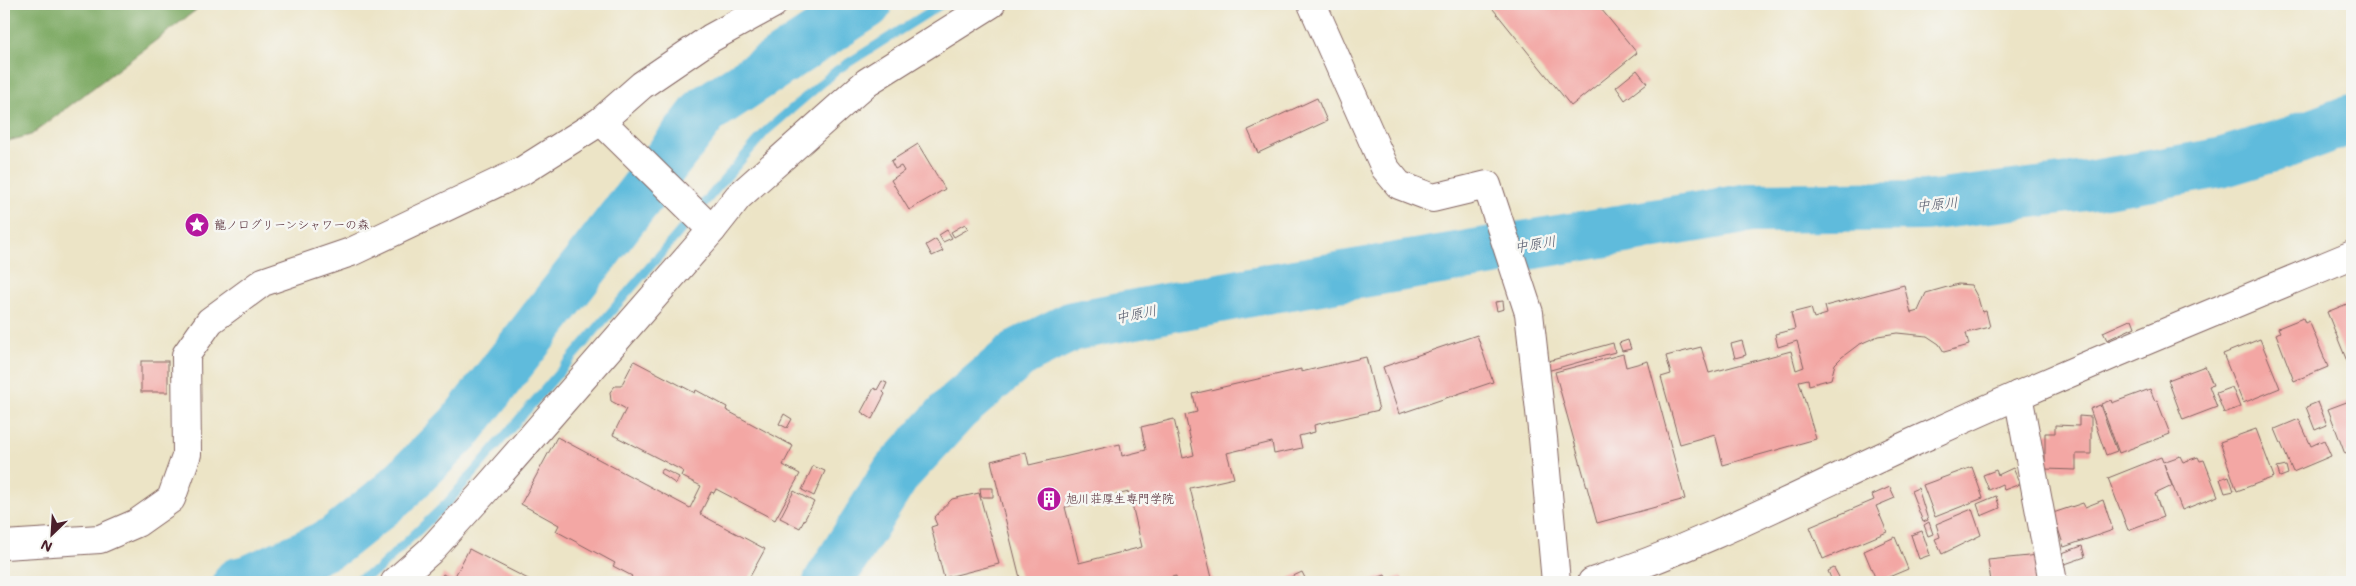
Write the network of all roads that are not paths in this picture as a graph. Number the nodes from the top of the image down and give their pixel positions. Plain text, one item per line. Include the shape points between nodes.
1 (773, 4) edge
2 (991, 4) edge
3 (1312, 4) edge
4 (605, 125) junction
5 (707, 225) junction
6 (2352, 255) edge
7 (2018, 395) junction
8 (4, 546) edge
9 (395, 582) edge
10 (1556, 582) edge
11 (1592, 582) edge
12 (2053, 582) edge

1 - 4 street via 711,38 642,85
2 - 5 street via 867,82
3 - 10 street via 1386,168 1399,186 1433,198 1487,185 1529,313
4 - 5 street
4 - 8 street via 522,171 360,248 263,282 210,321 186,355 187,454 171,499 137,523 100,539
5 - 9 street via 475,501 430,551
6 - 7 street
7 - 11 street via 1743,524 1656,561
7 - 12 street

